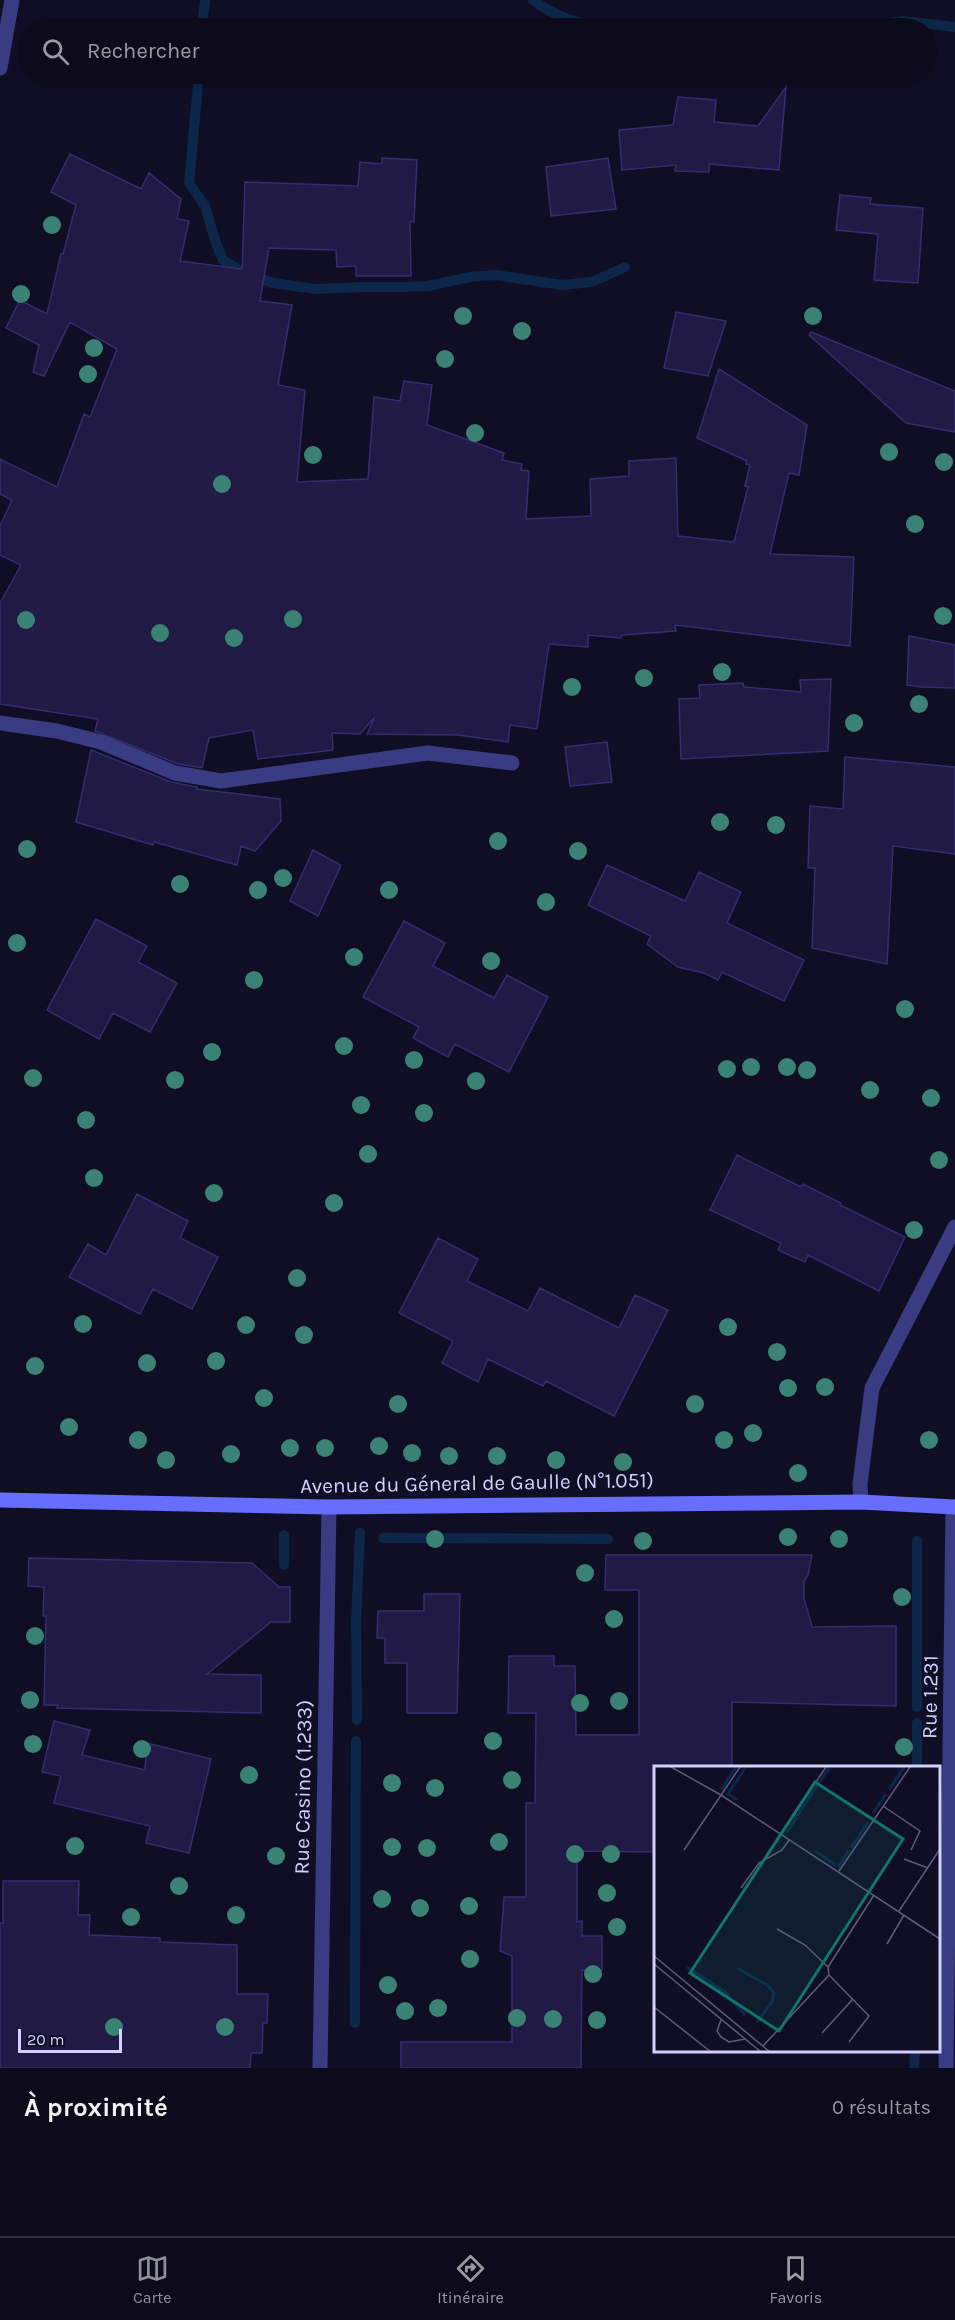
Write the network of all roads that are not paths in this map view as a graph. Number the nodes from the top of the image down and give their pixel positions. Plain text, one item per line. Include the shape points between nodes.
1 (12, 0) edge
2 (0, 68) edge
3 (0, 723) edge
4 (512, 762) dead end
5 (955, 1227) edge
6 (0, 1500) edge
7 (861, 1502) junction
8 (328, 1507) junction
9 (954, 1507) edge
10 (320, 2068) edge
11 (946, 2068) edge

1 - 2 street
3 - 4 street via 101,742 175,773 221,781 428,753
5 - 7 street via 872,1388
6 - 8 main road, Avenue du Géneral de Gaulle (N°1.051)
7 - 8 main road, Avenue du Géneral de Gaulle (N°1.051)
7 - 9 main road, Avenue du Géneral de Gaulle (N°1.051)
8 - 10 street, Rue Casino (1.233)
9 - 11 street, Rue 1.231

